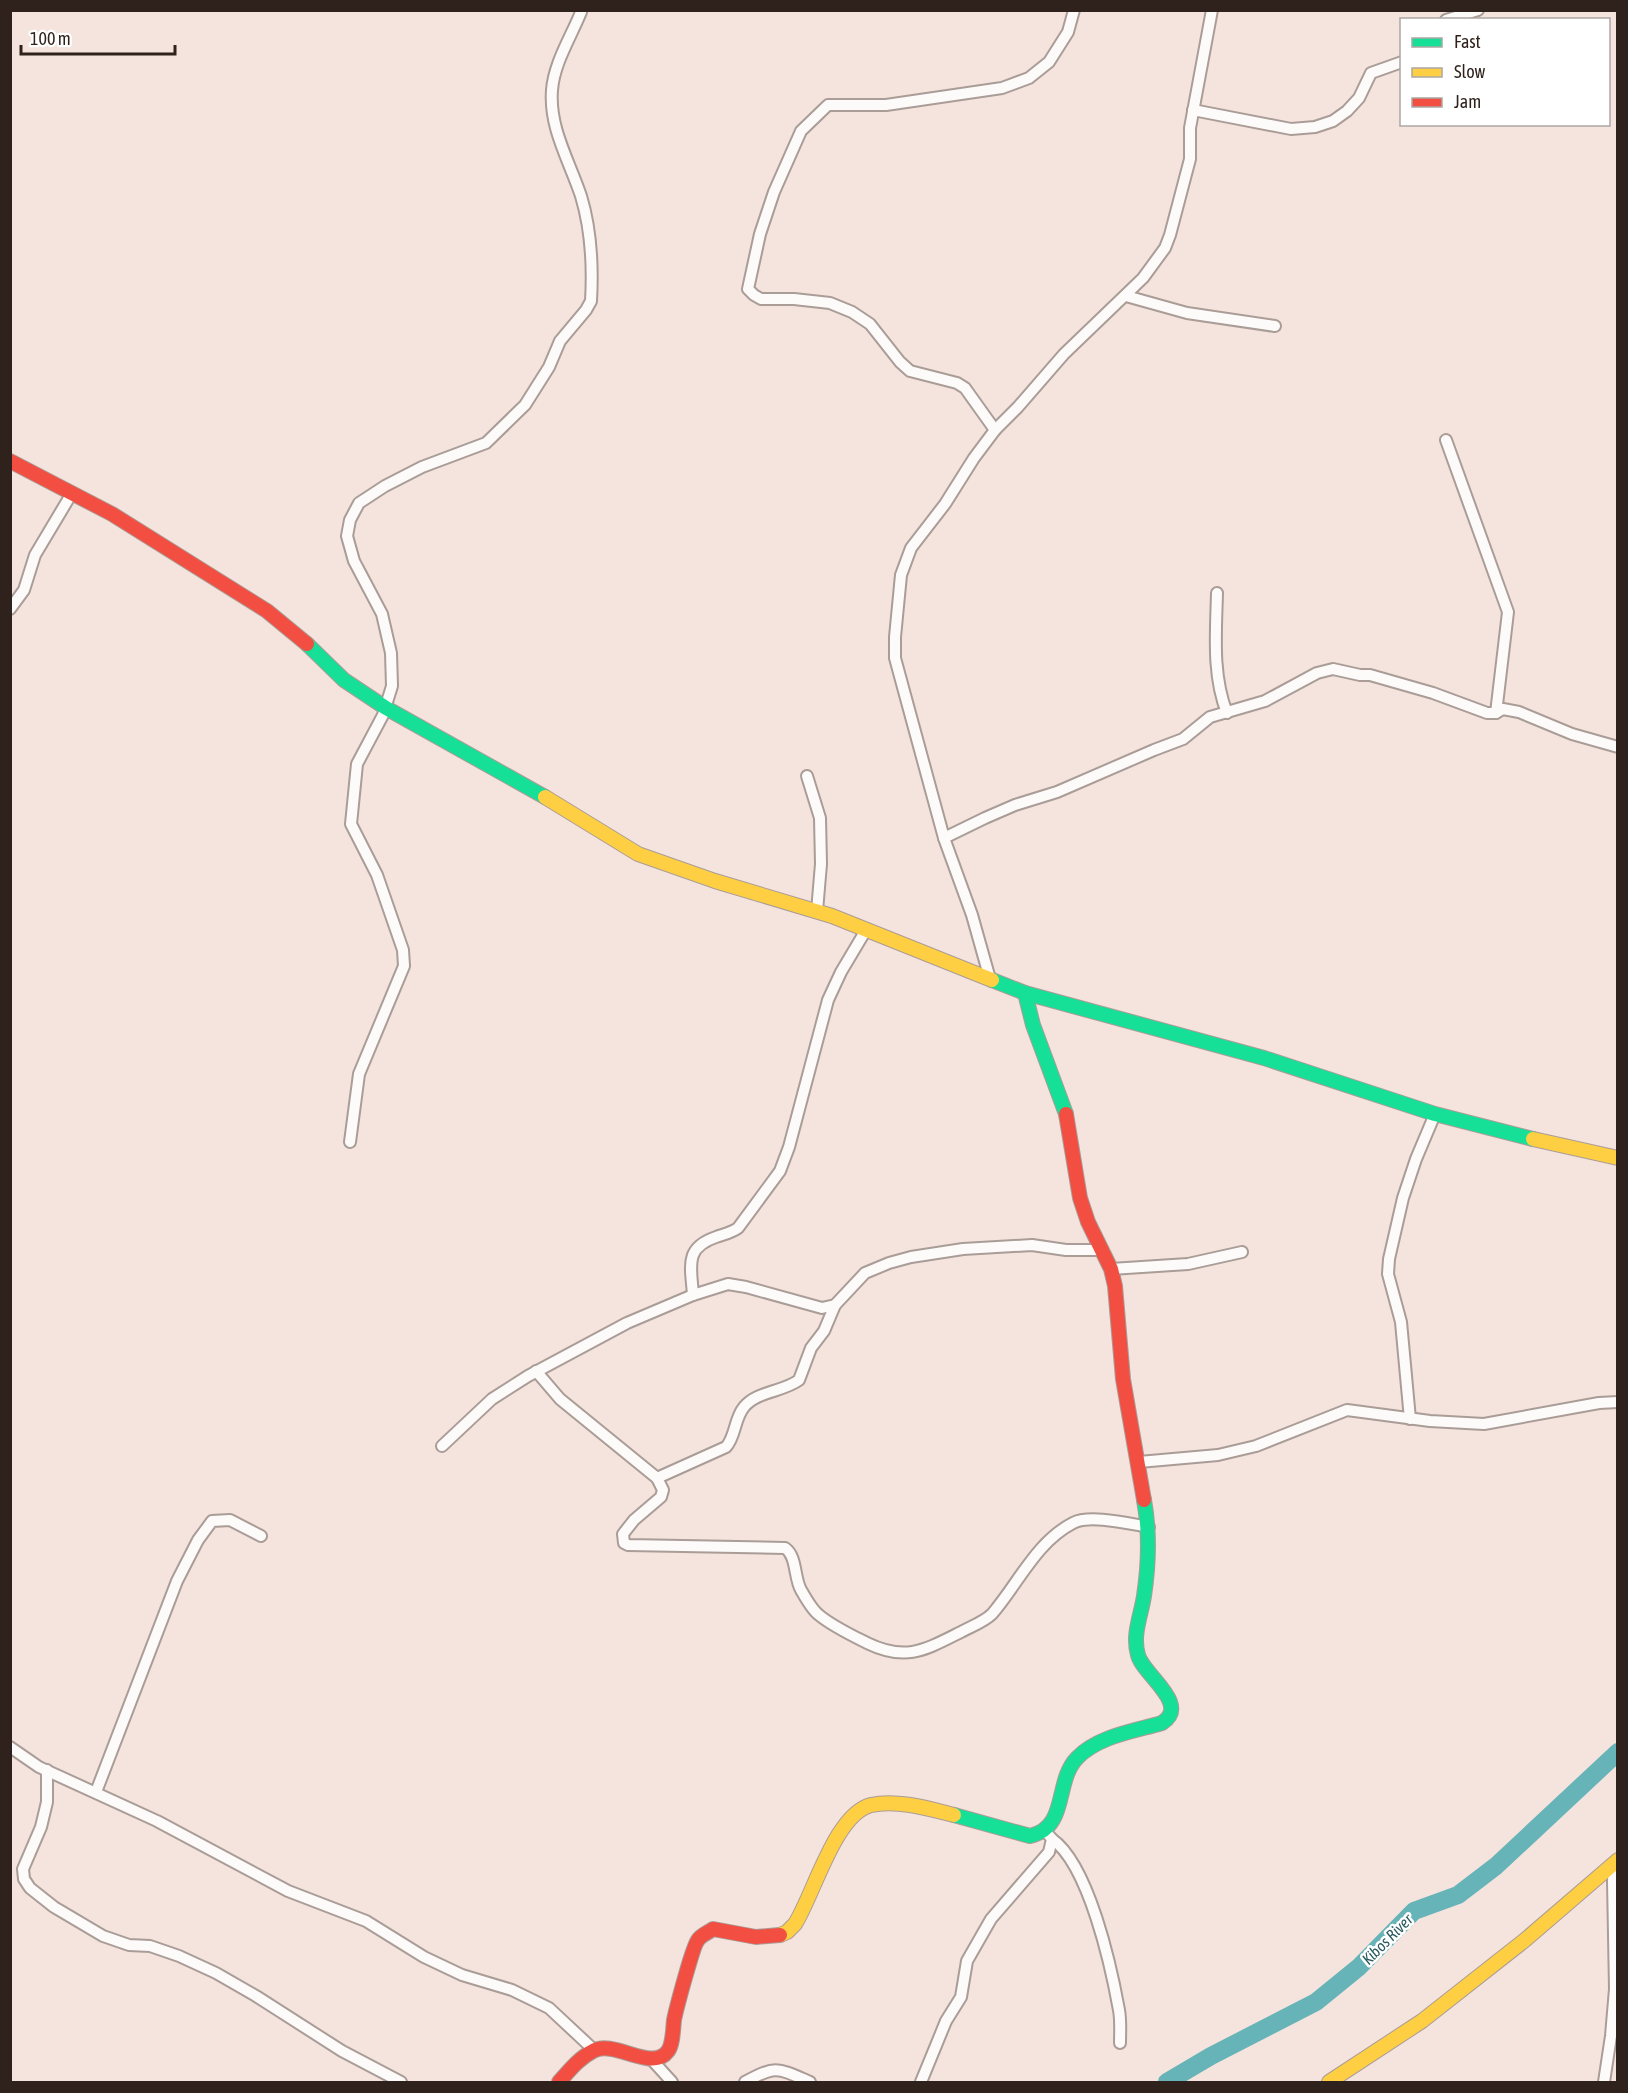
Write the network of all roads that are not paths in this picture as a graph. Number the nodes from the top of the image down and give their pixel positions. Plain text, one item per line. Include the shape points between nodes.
1 (1074, 10) edge
2 (1212, 10) edge
3 (1478, 10) edge
4 (581, 12) dead end
5 (1452, 18) edge
6 (1400, 62) edge
7 (1193, 110) junction
8 (1126, 296) junction
9 (1275, 326) dead end
10 (995, 430) junction
11 (1446, 440) dead end
12 (10, 461) edge
13 (72, 493) junction
14 (1217, 593) dead end
15 (10, 609) edge
16 (386, 708) junction
17 (1227, 713) junction
18 (1496, 713) junction
19 (1617, 747) edge
20 (807, 776) dead end
21 (944, 838) junction
22 (817, 911) junction
23 (866, 930) junction
24 (990, 979) junction
25 (1026, 993) junction
26 (1435, 1114) junction
27 (350, 1142) dead end
28 (1617, 1158) edge
29 (1102, 1250) junction
30 (1242, 1252) dead end
31 (1111, 1269) junction
32 (693, 1295) junction
33 (835, 1305) junction
34 (536, 1371) junction
35 (1617, 1402) edge
36 (1410, 1419) junction
37 (442, 1446) dead end
38 (1139, 1462) junction
39 (657, 1478) junction
40 (1149, 1527) junction
41 (261, 1536) dead end
42 (10, 1747) edge
43 (47, 1770) junction
44 (96, 1792) junction
45 (1049, 1836) junction
46 (1616, 1862) edge
47 (1615, 1895) edge
48 (1120, 2043) dead end
49 (594, 2050) junction
50 (652, 2060) junction
51 (400, 2082) edge
52 (559, 2082) edge
53 (672, 2082) edge
54 (745, 2082) edge
55 (810, 2082) edge
56 (921, 2082) edge
57 (1329, 2082) edge
58 (1604, 2082) edge

1 - 10 street via 1068,32 1049,62 1029,78 1002,88 886,105 828,105 801,131 774,192 748,289 761,299 830,303 852,312 870,324 910,371 964,388
2 - 7 street
3 - 5 street
4 - 16 street via 561,56 552,101 558,138 581,196 590,235 591,301 560,341 525,405 486,443 422,467 386,486 359,503 350,520 347,536 354,561 382,614 391,653 392,686
6 - 7 street via 1371,74 1347,111 1315,127 1291,129
7 - 8 street via 1190,159 1170,235 1157,261
8 - 9 street via 1187,313
8 - 10 street via 1064,354
10 - 21 street via 911,548 902,575 895,658
11 - 18 street via 1508,612
12 - 13 street
13 - 15 street via 35,555 24,590
13 - 16 street via 267,611 293,630 344,680
14 - 17 street via 1216,658 1220,696
16 - 22 street via 529,787 638,854
16 - 27 street via 357,764 351,824 377,875 403,950 404,966 359,1074
17 - 18 street via 1265,701 1317,673 1334,669 1370,675
17 - 21 street via 1210,717 1183,739 1057,792 1015,805
18 - 19 street via 1509,710
20 - 22 street via 820,818
21 - 24 street
22 - 23 street
23 - 24 street
23 - 32 street via 828,1000 780,1171 738,1228 703,1242 693,1251
24 - 25 street
25 - 26 street via 1253,1055
25 - 29 street via 1033,1025 1065,1107 1080,1198
26 - 28 street
26 - 36 street via 1403,1198 1389,1259 1389,1281 1401,1322
29 - 31 street
29 - 33 street via 1032,1245 911,1257 865,1273
30 - 31 street via 1188,1264
31 - 38 street via 1123,1379
32 - 33 street via 728,1284 822,1308
32 - 34 street via 627,1323
33 - 39 street via 824,1331 811,1348 800,1380 745,1406 726,1447
34 - 37 street via 492,1399
34 - 39 street via 560,1399
35 - 36 street via 1484,1424
36 - 38 street via 1347,1410 1256,1446 1218,1455
38 - 40 street
39 - 40 street via 663,1490 661,1497 634,1520 623,1534 624,1543 785,1548 790,1552 799,1587 818,1614 868,1643 909,1653 925,1650 990,1616 1038,1551 1075,1522 1096,1520
40 - 45 street via 1149,1555 1136,1646 1138,1658 1171,1702 1171,1714 1162,1723 1082,1752 1066,1775
41 - 44 street via 230,1520 213,1521 198,1540 177,1581
42 - 43 street
43 - 44 street
43 - 51 street via 47,1802 41,1827 23,1869 30,1888 103,1936 160,1949 216,1973
44 - 49 street via 288,1891 366,1921 424,1957 549,2008
45 - 48 street via 1068,1854 1102,1937 1119,2013
45 - 50 street via 1030,1836 956,1815 896,1805 866,1805 848,1822 792,1928 782,1935 768,1937 713,1929 697,1940 669,2050
45 - 56 street via 1049,1852 991,1919 967,1961 961,1997 946,2020
46 - 47 street
46 - 57 street via 1422,2021
47 - 58 street via 1615,1989
49 - 50 street via 615,2049
49 - 52 street
50 - 53 street
54 - 55 street via 780,2070

